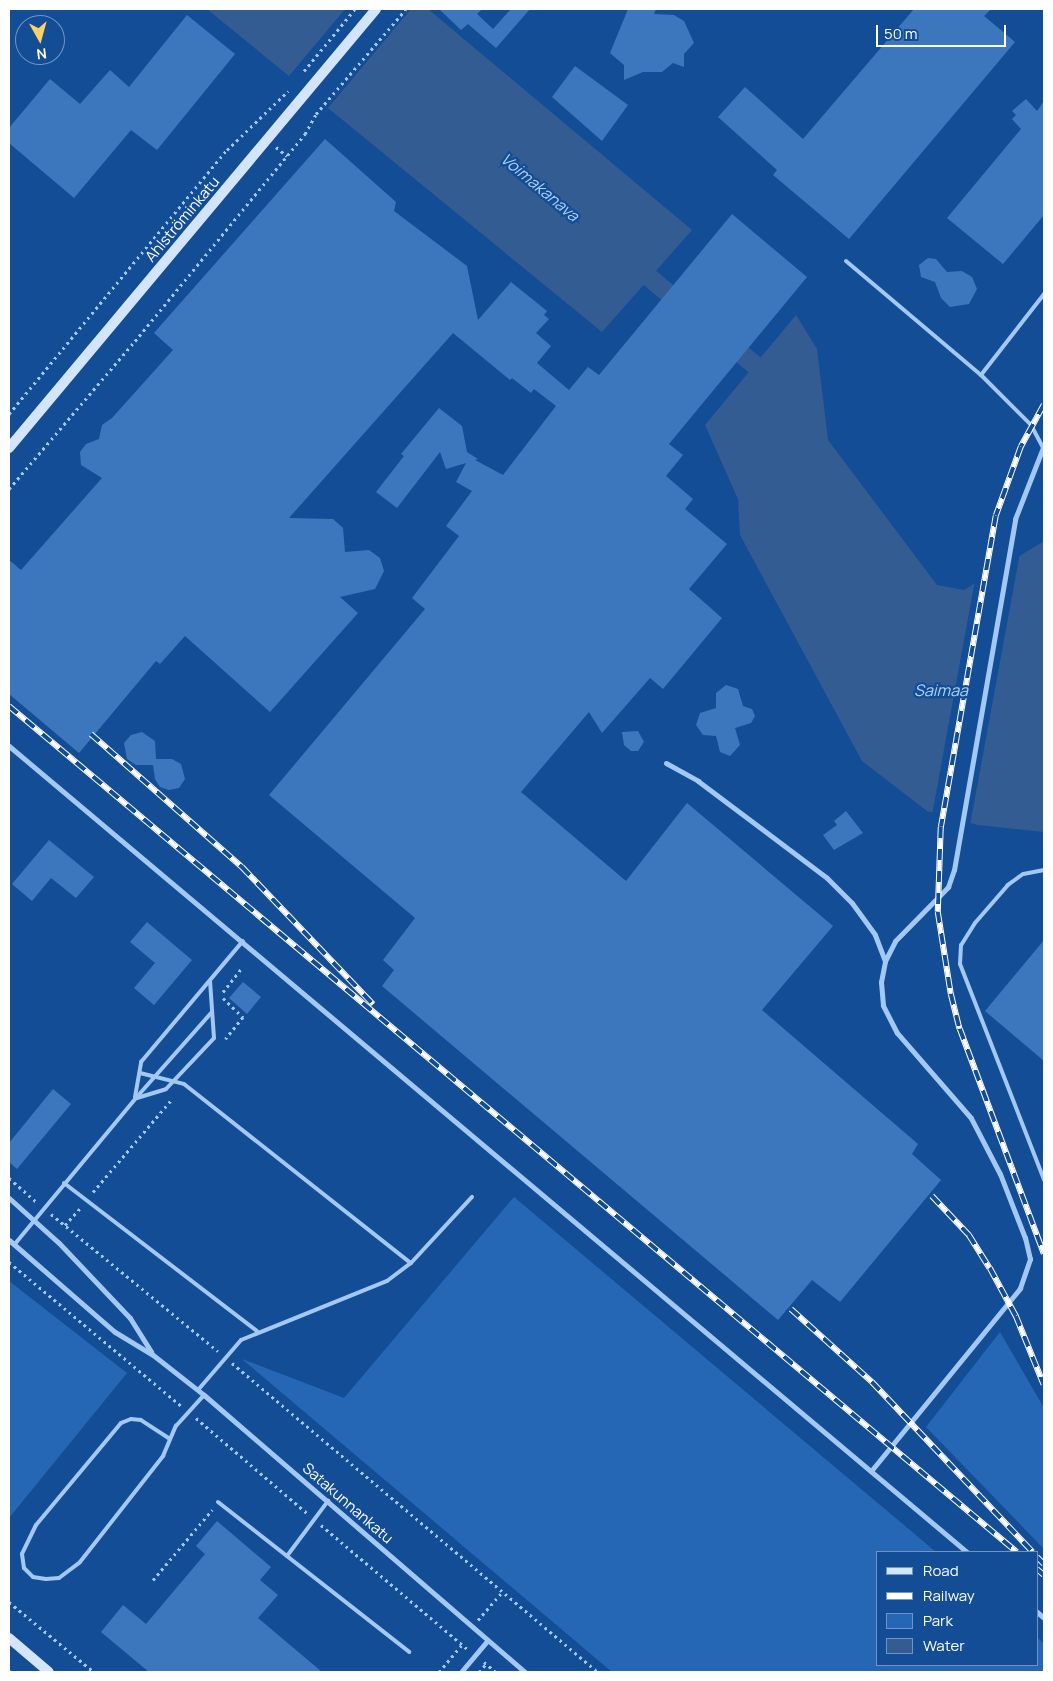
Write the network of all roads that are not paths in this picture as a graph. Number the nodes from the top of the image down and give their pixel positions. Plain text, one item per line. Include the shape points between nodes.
1 (376, 9) edge
2 (846, 261) dead end
3 (1044, 294) edge
4 (981, 376) junction
5 (1044, 446) edge
6 (9, 448) edge
7 (9, 746) edge
8 (666, 763) dead end
9 (1044, 870) edge
10 (243, 941) junction
11 (885, 960) junction
12 (210, 981) junction
13 (212, 1012) junction
14 (140, 1072) junction
15 (154, 1076) junction
16 (173, 1081) junction
17 (135, 1099) junction
18 (1044, 1180) edge
19 (64, 1183) junction
20 (472, 1197) dead end
21 (9, 1198) edge
22 (35, 1220) junction
23 (9, 1240) edge
24 (14, 1246) junction
25 (411, 1263) junction
26 (257, 1331) junction
27 (153, 1355) junction
28 (198, 1390) junction
29 (204, 1395) junction
30 (170, 1439) junction
31 (871, 1470) junction
32 (328, 1501) junction
33 (218, 1502) road end
34 (966, 1551) edge
35 (287, 1556) junction
36 (9, 1638) edge
37 (487, 1641) junction
38 (410, 1652) dead end
39 (50, 1672) edge
40 (461, 1672) edge
41 (525, 1672) edge

1 - 6 street, Ahlströminkatu
2 - 4 lane
3 - 4 lane
4 - 5 lane via 1031,425
5 - 11 street via 1015,520 948,887 895,941
7 - 10 street
8 - 11 street via 698,781 827,878 852,903 875,935
9 - 18 lane via 1023,874 1008,885 975,922 961,945 960,964
10 - 12 lane
10 - 31 street
11 - 31 street via 881,982 883,1005 897,1033 971,1118 1000,1174 1030,1259 1020,1288
12 - 13 lane
12 - 14 lane via 142,1062
13 - 15 lane
13 - 16 lane via 214,1038
14 - 15 lane
14 - 17 lane
15 - 16 lane
15 - 17 lane
16 - 17 lane via 166,1089
16 - 25 lane via 184,1084 199,1095
17 - 19 lane
19 - 22 lane
19 - 26 lane
20 - 25 lane
21 - 22 street, Satakunnankatu
22 - 24 lane
22 - 27 street, Satakunnankatu via 130,1318
23 - 24 street, Satakunnankatu
24 - 27 street, Satakunnankatu via 115,1332
25 - 26 lane via 388,1281
26 - 28 lane via 241,1340
27 - 28 street, Satakunnankatu
28 - 29 street, Satakunnankatu
29 - 30 lane
29 - 32 street, Satakunnankatu
30 - 30 lane via 141,1420 121,1423 31,1533 22,1554 24,1568 33,1577 46,1580 59,1578 70,1571 163,1456
31 - 34 street
32 - 35 lane
32 - 37 street, Satakunnankatu
33 - 35 lane
35 - 38 lane
36 - 39 street
37 - 40 street
37 - 41 street, Satakunnankatu

